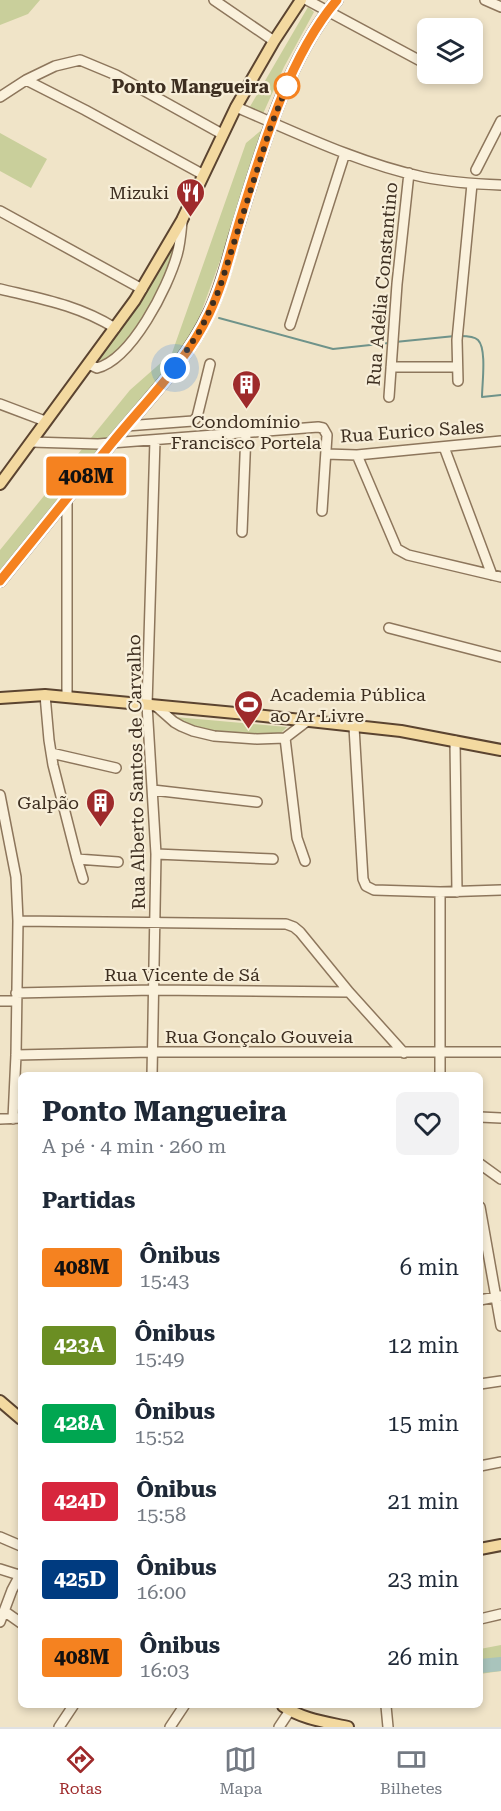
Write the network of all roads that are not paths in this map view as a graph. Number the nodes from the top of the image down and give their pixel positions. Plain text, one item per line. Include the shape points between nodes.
1 (214, 0) edge
2 (302, 0) edge
3 (307, 0) edge
4 (337, 0) edge
5 (485, 0) edge
6 (501, 7) edge
7 (327, 12) junction
8 (274, 41) junction
9 (417, 59) edge
10 (26, 80) junction
11 (0, 97) edge
12 (236, 107) junction
13 (501, 122) edge
14 (272, 123) junction
15 (222, 135) junction
16 (345, 153) junction
17 (476, 170) dead end
18 (409, 173) junction
19 (202, 174) junction
20 (472, 184) junction
21 (501, 185) edge
22 (0, 211) edge
23 (182, 220) junction
24 (0, 289) edge
25 (142, 289) junction
26 (290, 325) dead end
27 (115, 328) junction
28 (88, 364) junction
29 (210, 364) dead end
30 (457, 367) junction
31 (391, 368) junction
32 (458, 381) dead end
33 (389, 397) dead end
34 (0, 404) edge
35 (45, 421) junction
36 (126, 426) junction
37 (246, 432) junction
38 (155, 440) junction
39 (501, 441) edge
40 (31, 442) junction
41 (111, 443) junction
42 (444, 447) junction
43 (326, 454) junction
44 (357, 455) junction
45 (0, 484) edge
46 (67, 499) junction
47 (322, 511) dead end
48 (242, 532) dead end
49 (496, 576) edge
50 (0, 581) edge
51 (389, 628) dead end
52 (501, 657) edge
53 (45, 695) junction
54 (67, 697) junction
55 (0, 698) edge
56 (152, 706) junction
57 (306, 722) junction
58 (354, 727) junction
59 (285, 738) junction
60 (455, 741) junction
61 (501, 750) edge
62 (51, 753) junction
63 (116, 768) dead end
64 (153, 790) junction
65 (0, 795) edge
66 (257, 802) dead end
67 (156, 854) junction
68 (77, 859) junction
69 (273, 859) dead end
70 (305, 861) dead end
71 (118, 862) dead end
72 (83, 879) dead end
73 (501, 890) edge
74 (440, 892) junction
75 (457, 892) junction
76 (18, 921) junction
77 (154, 924) junction
78 (153, 990) junction
79 (349, 992) junction
80 (16, 997) junction
81 (0, 1001) edge
82 (152, 1052) junction
83 (435, 1052) junction
84 (501, 1052) edge
85 (409, 1053) junction
86 (16, 1055) junction
87 (152, 1072) edge
88 (439, 1072) edge
89 (483, 1117) edge
90 (17, 1118) edge
91 (501, 1118) edge
92 (1, 1119) edge
93 (0, 1130) edge
94 (483, 1166) edge
95 (501, 1179) edge
96 (483, 1228) edge
97 (499, 1296) edge
98 (483, 1299) edge
99 (501, 1326) edge
100 (501, 1381) edge
101 (483, 1384) edge
102 (0, 1401) edge
103 (18, 1416) edge
104 (501, 1462) edge
105 (483, 1465) edge
106 (0, 1537) edge
107 (18, 1545) edge
108 (501, 1545) edge
109 (483, 1548) edge
110 (0, 1569) edge
111 (18, 1574) edge
112 (18, 1579) edge
113 (4, 1611) junction
114 (501, 1614) edge
115 (483, 1618) edge
116 (18, 1621) edge
117 (0, 1622) edge
118 (72, 1708) edge
119 (183, 1708) edge
120 (288, 1708) edge
121 (291, 1708) edge
122 (386, 1708) edge
123 (59, 1727) edge
124 (170, 1727) edge
125 (279, 1727) edge
126 (348, 1727) edge
127 (387, 1727) edge

1 - 8 street
2 - 8 main road
3 - 7 street
4 - 7 main road
5 - 6 street
7 - 9 street
7 - 14 main road via 298,62
8 - 12 main road
10 - 11 street
10 - 15 street via 55,66 80,60 116,75
10 - 19 street
12 - 14 street
12 - 15 main road
13 - 17 street
14 - 16 street
14 - 36 main road via 210,312 192,345
15 - 19 main road
16 - 18 street
16 - 26 street
18 - 20 street
18 - 31 street, Rua Adélia Constantino
19 - 23 main road
20 - 21 street
20 - 30 street
22 - 25 street
23 - 25 main road
23 - 28 street via 172,268 138,334 109,363 98,368
24 - 27 street via 83,310
25 - 27 main road
27 - 28 main road
28 - 35 main road
29 - 36 street via 193,421
30 - 31 street
30 - 32 street
31 - 33 street, Rua Adélia Constantino
34 - 35 street
35 - 40 main road
36 - 41 main road
37 - 38 street
37 - 43 street via 322,428 327,435
37 - 48 street
38 - 41 street
38 - 56 street, Rua Alberto Santos de Carvalho
39 - 42 street, Rua Eurico Sales
40 - 41 street
40 - 45 main road
41 - 46 main road
42 - 44 street, Rua Eurico Sales
42 - 49 street
43 - 44 street, Rua Eurico Sales
43 - 47 street
44 - 49 street via 397,549
46 - 50 main road
46 - 54 street
51 - 52 street
53 - 54 main road
53 - 55 main road
53 - 62 street
54 - 56 main road
56 - 57 main road
56 - 59 street via 193,731 214,736
56 - 64 street, Rua Alberto Santos de Carvalho
57 - 58 main road
57 - 59 street
58 - 60 main road
58 - 74 street via 366,886 374,890
59 - 70 street via 297,838
60 - 61 main road
60 - 75 street
62 - 63 street
62 - 68 street
64 - 66 street
64 - 67 street, Rua Alberto Santos de Carvalho
65 - 76 street via 16,877
67 - 69 street
67 - 77 street, Rua Alberto Santos de Carvalho
68 - 71 street
68 - 72 street
73 - 75 street
74 - 75 street
74 - 83 street
76 - 77 street
76 - 80 street
77 - 78 street, Rua Alberto Santos de Carvalho
77 - 79 street via 286,924 300,932
78 - 79 street, Rua Vicente de Sá
78 - 80 street, Rua Vicente de Sá
78 - 82 street, Rua Alberto Santos de Carvalho
79 - 85 street
80 - 81 street, Rua Vicente de Sá
80 - 86 street
82 - 85 street, Rua Gonçalo Gouveia
82 - 86 street, Rua Gonçalo Gouveia
82 - 87 street, Rua Alberto Santos de Carvalho
83 - 84 street, Rua Gonçalo Gouveia
83 - 85 street, Rua Gonçalo Gouveia
83 - 88 street
86 - 90 street
89 - 91 street
90 - 92 street
92 - 93 street
94 - 95 street
96 - 97 street
97 - 98 street
97 - 99 street
100 - 101 street
102 - 103 main road
104 - 105 street
106 - 107 street
108 - 109 main road
110 - 111 street
112 - 113 street
113 - 116 street
113 - 117 street
114 - 115 street
118 - 123 street
119 - 124 street
120 - 125 street
121 - 126 main road via 314,1720
122 - 127 street

